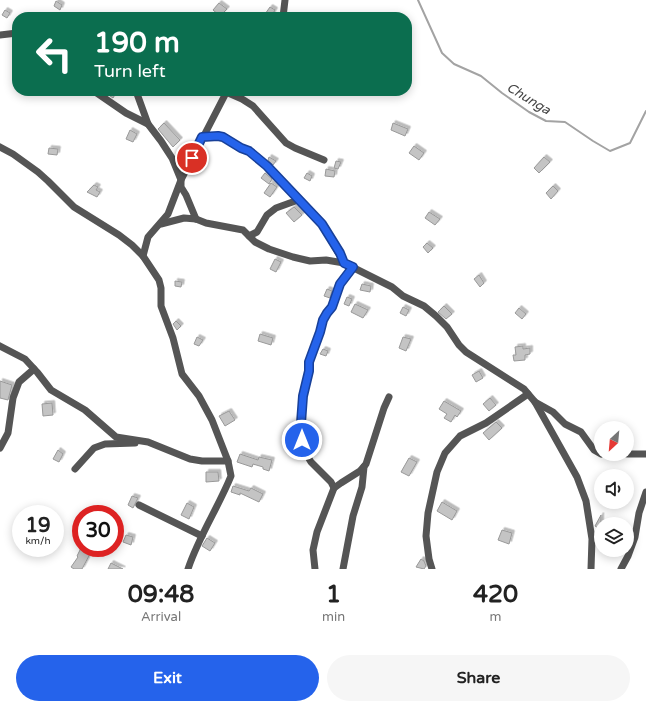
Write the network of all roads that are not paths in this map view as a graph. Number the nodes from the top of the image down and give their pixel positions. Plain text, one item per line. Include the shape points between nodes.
1 (285, 0) edge
2 (284, 12) edge
3 (12, 34) edge
4 (0, 35) edge
5 (102, 96) edge
6 (138, 96) edge
7 (223, 96) edge
8 (236, 96) edge
9 (148, 124) junction
10 (202, 137) junction
11 (0, 147) edge
12 (324, 160) dead end
13 (181, 180) junction
14 (298, 200) junction
15 (196, 220) junction
16 (160, 224) junction
17 (249, 236) junction
18 (143, 256) junction
19 (344, 263) junction
20 (353, 267) junction
21 (0, 346) edge
22 (34, 369) junction
23 (528, 394) junction
24 (389, 397) dead end
25 (535, 402) junction
26 (148, 442) junction
27 (0, 448) edge
28 (594, 450) edge
29 (634, 454) edge
30 (646, 454) edge
31 (228, 461) junction
32 (364, 467) junction
33 (75, 469) dead end
34 (334, 488) junction
35 (646, 492) edge
36 (139, 505) dead end
37 (202, 536) junction
38 (188, 569) edge
39 (315, 569) edge
40 (343, 569) edge
41 (432, 569) edge
42 (591, 569) edge
43 (621, 569) edge

1 - 2 street
3 - 4 street
5 - 9 street
6 - 9 street
7 - 10 street
8 - 12 street via 253,106 286,143
9 - 13 street via 168,151
10 - 13 street
10 - 14 street via 223,137 249,151 267,166
11 - 18 street via 38,172 74,207 119,235
13 - 15 street via 181,187
13 - 16 street via 168,214
14 - 17 street via 276,208 267,215 257,232
14 - 19 street via 322,224
15 - 16 street via 184,218
15 - 17 street via 242,230
16 - 18 street via 148,237
17 - 19 street via 269,249 303,260
18 - 31 street via 159,280 161,306 182,374 199,396 212,420
19 - 20 street
20 - 23 street via 424,306 447,327 466,352
20 - 34 street via 340,284 332,307 323,320 309,362 303,396 301,423 305,452
21 - 22 street via 25,359
22 - 26 street via 51,390 84,410 116,437
22 - 27 street via 19,382 13,398 8,433
23 - 25 street
23 - 41 street via 486,423 460,436 445,453 437,472 428,513 426,536
24 - 32 street
25 - 28 street via 565,424 581,432
25 - 42 street via 577,477 586,502 592,539
26 - 31 street via 202,462
26 - 33 street via 105,444 94,448
29 - 30 street
31 - 37 street via 231,476
32 - 34 street
32 - 40 street via 362,487 353,516
34 - 39 street via 315,537
35 - 43 street via 635,538
36 - 37 street
37 - 38 street

